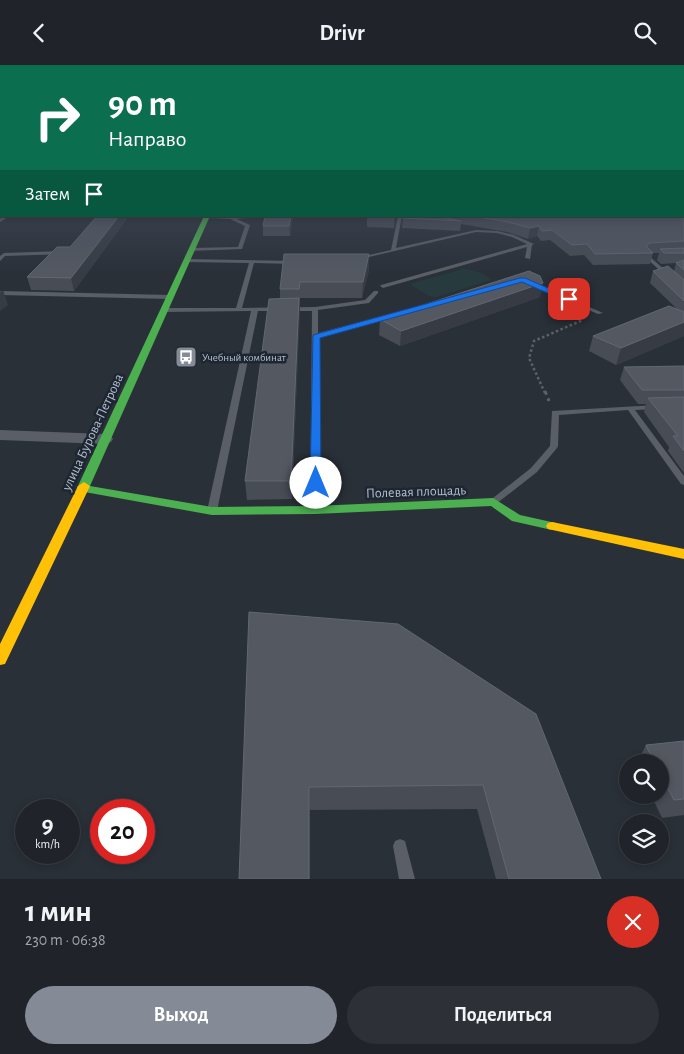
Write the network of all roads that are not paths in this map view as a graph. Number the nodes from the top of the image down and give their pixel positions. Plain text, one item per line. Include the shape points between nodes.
1 (207, 217) edge
2 (246, 217) edge
3 (400, 217) edge
4 (231, 218) junction
5 (461, 228) edge
6 (476, 231) junction
7 (530, 244) junction
8 (393, 251) junction
9 (69, 253) edge
10 (189, 255) junction
11 (657, 256) edge
12 (528, 258) dead end
13 (0, 259) edge
14 (252, 261) junction
15 (349, 261) edge
16 (301, 263) edge
17 (522, 279) edge
18 (383, 286) dead end
19 (684, 290) edge
20 (376, 292) dead end
21 (0, 293) edge
22 (170, 297) junction
23 (238, 309) junction
24 (255, 309) junction
25 (315, 309) junction
26 (164, 310) junction
27 (410, 311) edge
28 (600, 313) road end
29 (316, 336) junction
30 (666, 407) edge
31 (630, 408) junction
32 (0, 435) edge
33 (105, 439) junction
34 (684, 482) edge
35 (83, 488) junction
36 (493, 502) junction
37 (316, 510) junction
38 (212, 511) junction
39 (684, 554) edge
40 (4, 645) edge
41 (0, 659) edge
42 (400, 846) dead end
43 (407, 879) edge

1 - 4 lane
1 - 10 main road, улица Бурова-Петрова
2 - 4 lane
3 - 8 lane
4 - 10 lane via 248,225 240,248
5 - 6 lane
6 - 7 lane via 514,236
6 - 8 lane
7 - 12 lane
7 - 18 lane
8 - 15 lane
9 - 13 lane via 4,255
10 - 14 lane
10 - 22 main road, улица Бурова-Петрова
11 - 19 lane via 648,257
14 - 16 lane
14 - 23 lane
17 - 28 lane
20 - 25 lane via 367,302
21 - 22 lane
22 - 26 main road, улица Бурова-Петрова
23 - 24 lane
23 - 26 lane
24 - 25 lane
24 - 38 lane
25 - 29 lane
26 - 33 main road, улица Бурова-Петрова
27 - 29 lane
29 - 37 lane
30 - 31 lane
31 - 34 lane
31 - 36 lane via 555,413 554,447 534,470
32 - 33 street
33 - 35 main road, улица Бурова-Петрова
35 - 38 main road, Полевая площадь
35 - 40 main road, улица Бурова-Петрова
36 - 37 main road, Полевая площадь
36 - 39 main road via 516,518
37 - 38 main road, Полевая площадь
40 - 41 main road, улица Бурова-Петрова
42 - 43 lane

